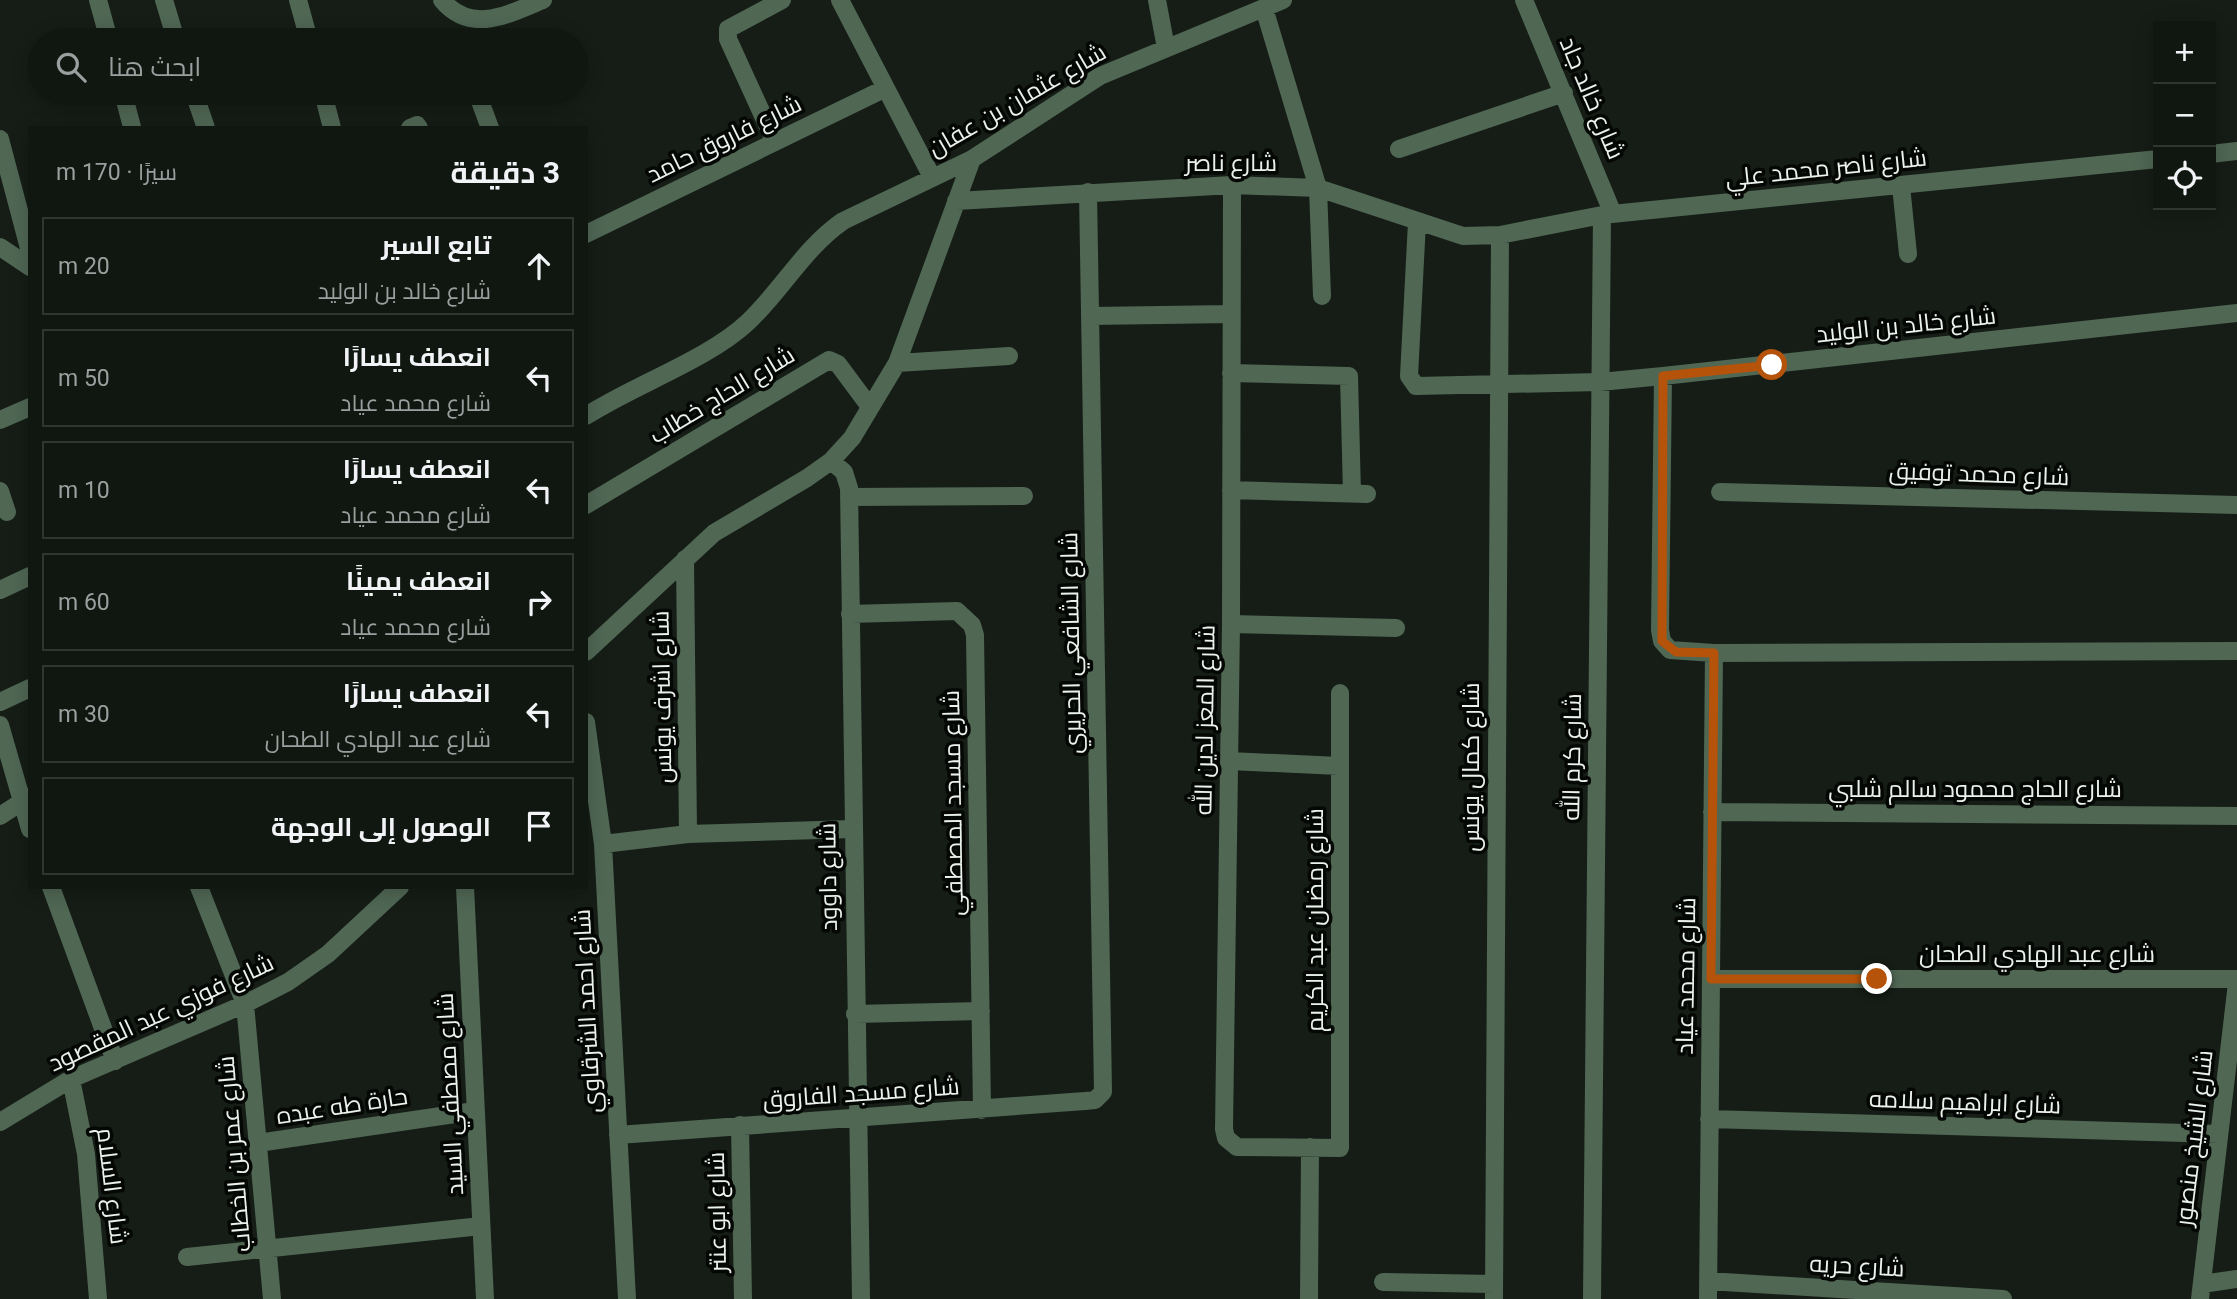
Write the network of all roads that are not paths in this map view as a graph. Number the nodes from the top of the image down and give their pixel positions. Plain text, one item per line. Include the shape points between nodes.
1 (98, 0) edge
2 (164, 0) edge
3 (298, 0) edge
4 (442, 0) edge
5 (542, 0) edge
6 (782, 0) edge
7 (840, 0) edge
8 (1157, 0) edge
9 (1283, 0) edge
10 (1524, 0) edge
11 (1264, 8) junction
12 (106, 28) edge
13 (172, 28) edge
14 (306, 28) edge
15 (1166, 48) junction
16 (884, 89) junction
17 (1564, 93) junction
18 (126, 105) edge
19 (198, 105) edge
20 (326, 105) edge
21 (481, 105) edge
22 (132, 126) edge
23 (205, 126) edge
24 (331, 126) edge
25 (489, 126) edge
26 (0, 139) edge
27 (775, 142) junction
28 (1399, 149) dead end
29 (2237, 151) edge
30 (2216, 153) edge
31 (972, 159) junction
32 (2153, 160) edge
33 (932, 177) junction
34 (1232, 185) junction
35 (1901, 186) junction
36 (1318, 188) junction
37 (1088, 192) junction
38 (956, 201) junction
39 (1608, 215) junction
40 (1417, 222) junction
41 (588, 233) edge
42 (1500, 235) junction
43 (28, 244) edge
44 (0, 247) edge
45 (1908, 254) dead end
46 (28, 266) edge
47 (1322, 296) dead end
48 (2237, 313) edge
49 (1231, 314) junction
50 (1090, 316) junction
51 (1009, 356) dead end
52 (897, 363) junction
53 (1231, 373) junction
54 (1663, 376) junction
55 (1600, 382) junction
56 (1497, 385) junction
57 (870, 407) junction
58 (28, 408) edge
59 (588, 415) edge
60 (0, 420) edge
61 (831, 461) junction
62 (1231, 490) junction
63 (0, 491) edge
64 (1720, 492) dead end
65 (1024, 496) dead end
66 (849, 497) junction
67 (588, 504) edge
68 (2237, 505) edge
69 (7, 512) dead end
70 (685, 559) junction
71 (28, 577) edge
72 (0, 590) edge
73 (850, 614) junction
74 (1231, 624) junction
75 (1396, 628) dead end
76 (589, 644) edge
77 (2237, 651) edge
78 (1714, 653) junction
79 (28, 689) edge
80 (1340, 692) dead end
81 (0, 702) edge
82 (0, 725) edge
83 (588, 736) edge
84 (1229, 761) junction
85 (1339, 766) junction
86 (25, 800) edge
87 (1713, 812) junction
88 (0, 816) edge
89 (2237, 816) edge
90 (28, 817) edge
91 (852, 829) junction
92 (688, 834) junction
93 (603, 844) junction
94 (52, 889) edge
95 (200, 889) edge
96 (398, 889) edge
97 (465, 889) edge
98 (1711, 979) junction
99 (2237, 981) edge
100 (245, 1004) junction
101 (981, 1011) junction
102 (855, 1014) junction
103 (115, 1061) junction
104 (71, 1079) junction
105 (1103, 1092) joint
106 (982, 1110) junction
107 (475, 1111) junction
108 (1, 1117) edge
109 (858, 1118) junction
110 (1709, 1119) junction
111 (740, 1125) junction
112 (2225, 1127) edge
113 (618, 1135) junction
114 (258, 1143) junction
115 (1310, 1147) junction
116 (1340, 1148) joint
117 (481, 1226) junction
118 (268, 1249) junction
119 (187, 1257) dead end
120 (2237, 1279) edge
121 (1383, 1282) dead end
122 (1708, 1290) edge
123 (1494, 1292) edge
124 (2201, 1292) edge
125 (98, 1299) edge
126 (272, 1299) edge
127 (485, 1299) edge
128 (627, 1299) edge
129 (743, 1299) edge
130 (861, 1299) edge
131 (1309, 1299) edge
132 (1592, 1299) edge
133 (2003, 1299) edge

1 - 12 street
2 - 13 street
3 - 14 street
4 - 5 street via 460,14 493,21
6 - 27 street via 727,29
7 - 16 street
8 - 15 street
9 - 11 street, شارع عثمان بن عفان
10 - 17 street, شارع خالد جاد
11 - 15 street, شارع عثمان بن عفان
11 - 36 street
15 - 31 street, شارع عثمان بن عفان via 1100,76
16 - 27 street, شارع فاروق حامد
16 - 33 street
17 - 28 street
17 - 39 street, شارع خالد جاد
18 - 22 street
19 - 23 street
20 - 24 street
21 - 25 street
26 - 43 street
27 - 41 street, شارع فاروق حامد
29 - 30 street
31 - 33 street, شارع عثمان بن عفان
31 - 38 street
32 - 35 street, شارع ناصر محمد علي
33 - 59 street, شارع عثمان بن عفان via 824,234 748,322 721,342
34 - 36 street, شارع ناصر
34 - 37 street, شارع ناصر
34 - 49 street, شارع المعز لدين الله
35 - 39 street, شارع ناصر محمد علي
35 - 45 street
36 - 40 street, شارع ناصر
36 - 47 street
37 - 38 street, شارع ناصر
37 - 50 street, شارع الشافعي الحريري
38 - 52 street
39 - 42 street, شارع ناصر محمد علي
39 - 55 street, شارع كرم الله
40 - 42 street, شارع ناصر via 1463,236
40 - 56 street, شارع خالد بن الوليد via 1411,382 1416,386
42 - 56 street, شارع كمال يونس
44 - 46 street
48 - 54 street, شارع خالد بن الوليد
49 - 50 street
49 - 53 street, شارع المعز لدين الله
50 - 105 street, شارع الشافعي الحريري
51 - 52 street
52 - 57 street
53 - 62 street, شارع المعز لدين الله
53 - 62 street via 1349,376 1360,494
54 - 55 street, شارع خالد بن الوليد
54 - 78 street via 1662,641 1676,652
55 - 56 street, شارع خالد بن الوليد
55 - 132 street, شارع كرم الله
56 - 123 street, شارع كمال يونس
57 - 61 street via 852,438
57 - 67 street, شارع الحاج خطاب via 829,360
58 - 60 street
61 - 66 street, شارع داوود via 844,472
61 - 70 street via 714,533
62 - 74 street, شارع المعز لدين الله
63 - 69 street
64 - 68 street, شارع محمد توفيق
65 - 66 street
66 - 73 street, شارع داوود
70 - 76 street
70 - 92 street, شارع اشرف يونس
71 - 72 street
73 - 91 street, شارع داوود
73 - 101 street, شارع مسجد المصطفي via 957,611 972,625
74 - 75 street
74 - 84 street, شارع المعز لدين الله
77 - 78 street
78 - 87 street, شارع محمد عياد
79 - 81 street
80 - 85 street, شارع رمضان عبد الكريم
82 - 86 street
83 - 93 street, شارع احمد الشرقاوي
84 - 85 street
84 - 115 street, شارع المعز لدين الله via 1224,1134 1237,1147
85 - 116 street, شارع رمضان عبد الكريم
86 - 88 street
86 - 90 street
87 - 89 street, شارع الحاج محمود سالم شلبي
87 - 98 street, شارع محمد عياد
91 - 92 street
91 - 102 street, شارع داوود
92 - 93 street
93 - 113 street, شارع احمد الشرقاوي
94 - 103 street
95 - 100 street, شارع عمر بن الخطاب
96 - 100 street, شارع فوزي عبد المقصود via 328,954
97 - 107 street, شارع مصطفي السيد
98 - 99 street, شارع عبد الهادي الطحان
98 - 110 street, شارع محمد عياد
99 - 112 street, شارع الشيخ منصور
100 - 103 street, شارع فوزي عبد المقصود
100 - 114 street, شارع عمر بن الخطاب
101 - 102 street
101 - 106 street, شارع مسجد المصطفي
102 - 109 street, شارع داوود
103 - 104 street, شارع فوزي عبد المقصود
104 - 108 street, شارع فوزي عبد المقصود
104 - 125 street, شارع السلام via 86,1154
105 - 106 street, شارع مسجد الفاروق via 1095,1100
106 - 109 street, شارع مسجد الفاروق
107 - 114 street, حارة طه عبده
107 - 117 street, شارع مصطفي السيد
109 - 111 street, شارع مسجد الفاروق
109 - 130 street, شارع داوود
110 - 112 street, شارع ابراهيم سلامه
110 - 122 street, شارع محمد عياد
111 - 113 street, شارع مسجد الفاروق
111 - 129 street, شارع ابو عنتر
112 - 124 street, شارع الشيخ منصور
113 - 128 street, شارع احمد الشرقاوي
114 - 118 street, شارع عمر بن الخطاب
115 - 116 street, شارع المعز لدين الله
115 - 131 street
117 - 118 street
117 - 127 street, شارع مصطفي السيد
118 - 119 street
118 - 126 street, شارع عمر بن الخطاب
120 - 124 street
121 - 123 street
122 - 133 street, شارع حريه

